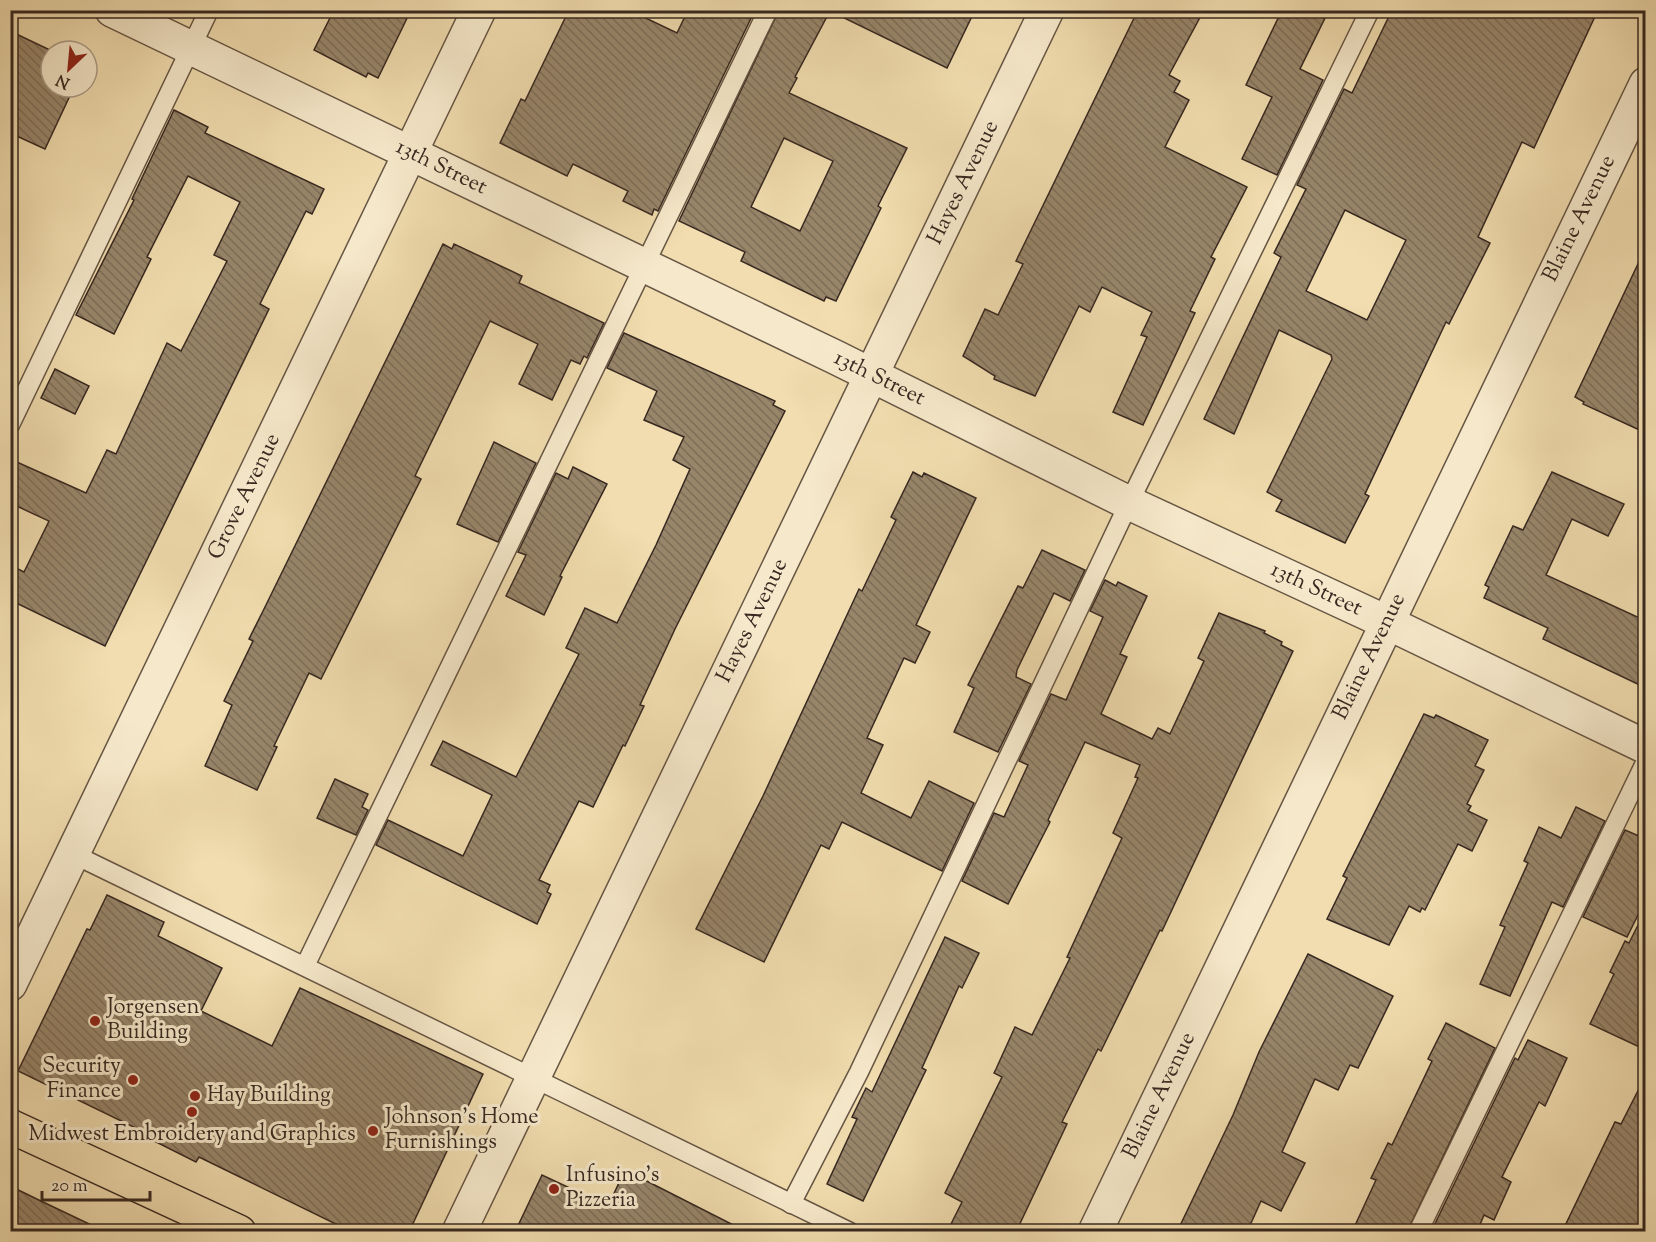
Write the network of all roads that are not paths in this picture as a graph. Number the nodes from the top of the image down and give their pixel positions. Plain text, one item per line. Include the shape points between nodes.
1 (112, 10) edge
2 (209, 10) edge
3 (479, 10) edge
4 (768, 10) edge
5 (1047, 10) edge
6 (1370, 10) edge
7 (191, 48) junction
8 (1646, 84) edge
9 (410, 154) junction
10 (646, 267) junction
11 (872, 375) junction
12 (10, 425) edge
13 (1129, 503) junction
14 (1386, 622) junction
15 (1646, 747) edge
16 (1646, 761) edge
17 (73, 854) junction
18 (305, 966) junction
19 (10, 984) edge
20 (534, 1077) junction
21 (10, 1126) edge
22 (791, 1204) junction
23 (239, 1232) edge
24 (459, 1232) edge
25 (850, 1232) edge
26 (1095, 1232) edge
27 (1418, 1232) edge

1 - 7 street, 13th Street
2 - 7 lane
3 - 9 street, Grove Avenue
4 - 10 lane
5 - 11 street, Hayes Avenue
6 - 13 lane
7 - 9 street, 13th Street
7 - 12 lane
8 - 14 street, Blaine Avenue
9 - 10 street, 13th Street
9 - 17 street, Grove Avenue
10 - 11 street, 13th Street
10 - 18 lane
11 - 13 street, 13th Street
11 - 20 street, Hayes Avenue
13 - 14 street, 13th Street
13 - 22 lane via 859,1072
14 - 15 street, 13th Street
14 - 26 street, Blaine Avenue
16 - 27 lane
17 - 18 lane
17 - 19 street, Grove Avenue
18 - 20 lane
20 - 22 lane
20 - 24 street, Hayes Avenue
21 - 23 main road
22 - 25 lane

